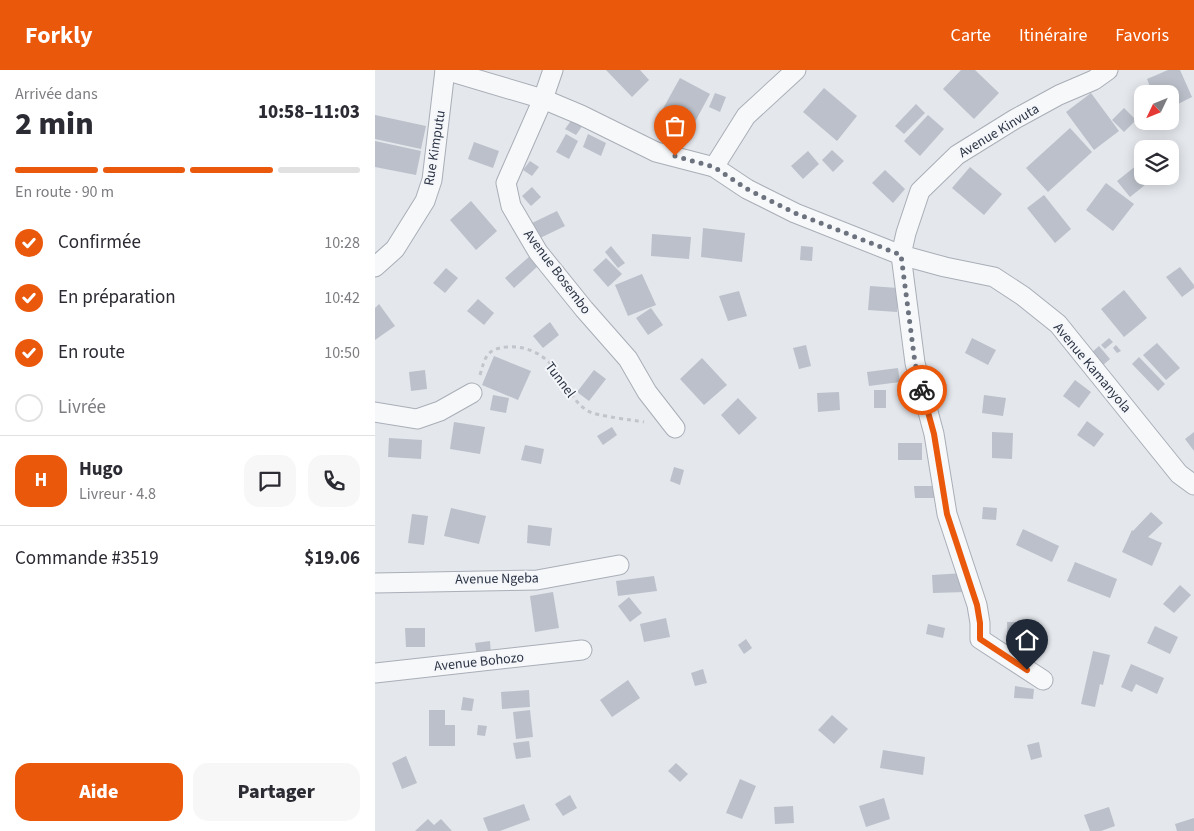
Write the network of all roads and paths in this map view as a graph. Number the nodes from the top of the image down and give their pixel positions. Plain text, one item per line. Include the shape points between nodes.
1 (445, 70) edge
2 (553, 70) edge
3 (796, 70) edge
4 (1108, 70) edge
5 (543, 98) junction
6 (714, 167) junction
7 (901, 255) junction
8 (375, 268) edge
9 (472, 393) joint
10 (375, 412) edge
11 (675, 428) joint
12 (1194, 485) edge
13 (619, 565) dead end
14 (375, 583) edge
15 (582, 650) dead end
16 (375, 673) edge
17 (1043, 680) dead end

1 - 5 street, Avenue Kamanyola
1 - 8 street, Rue Kimputu via 432,180 425,201 395,249
2 - 5 street, Avenue Bosembo
3 - 6 street via 746,116
4 - 7 street, Avenue Kinvuta via 1015,119 957,155 920,191
5 - 6 street, Avenue Kamanyola via 656,152
5 - 11 street, Avenue Bosembo via 506,183 511,206 538,252 628,359 647,392
6 - 7 street, Avenue Kamanyola via 747,189 795,213
7 - 12 street, Avenue Kamanyola via 994,277 1023,296 1058,324 1179,474
7 - 17 street, Avenue Kinvuta via 915,363 934,434 947,514 977,605 980,639
9 - 10 street via 441,411 417,419
9 - 11 path, Tunnel via 485,357 495,348 518,346 538,352 562,378 575,400 589,412
13 - 14 street, Avenue Ngeba via 537,580
15 - 16 street, Avenue Bohozo

